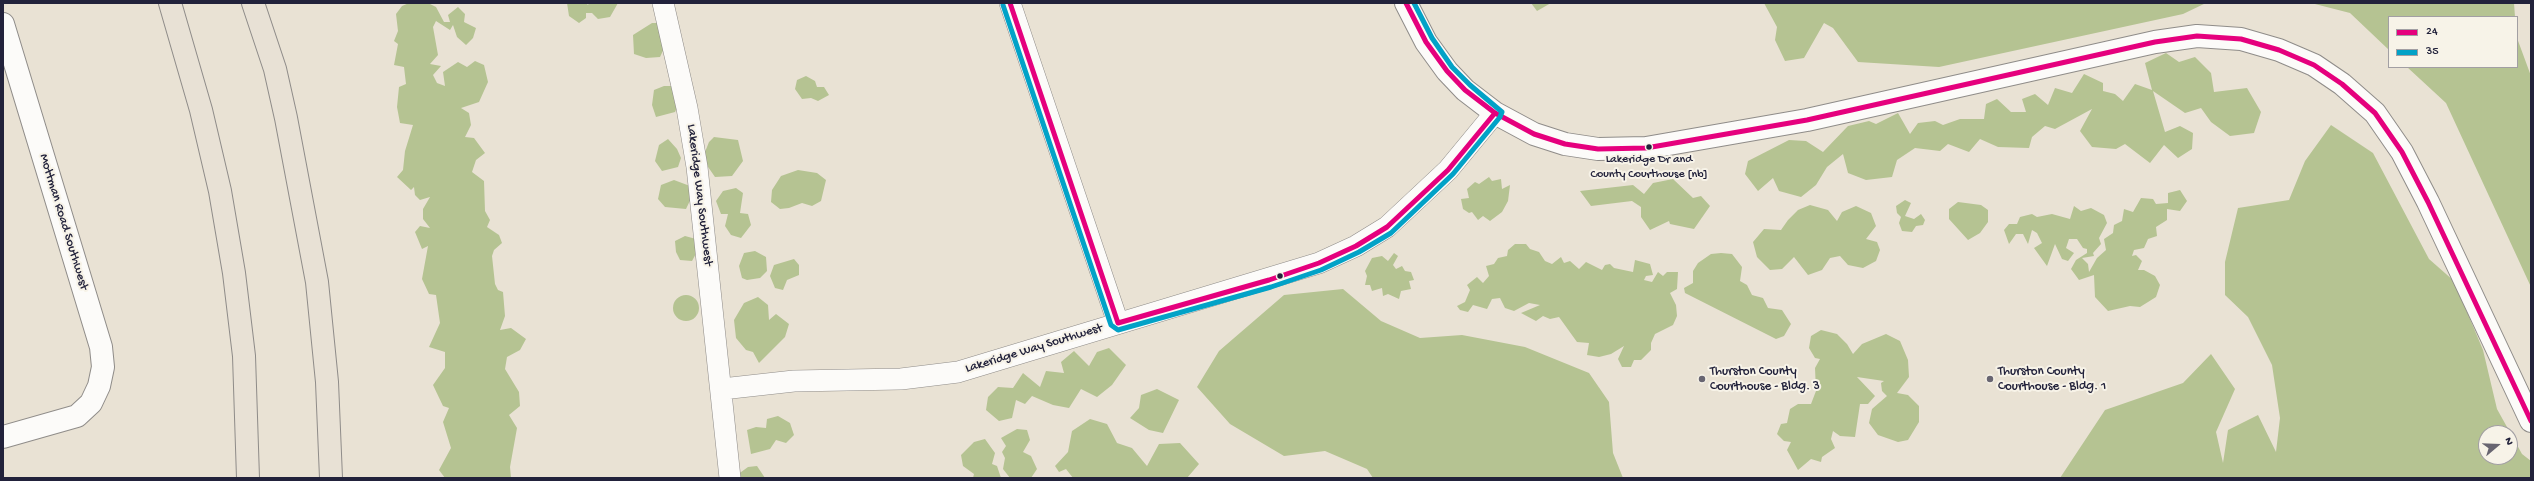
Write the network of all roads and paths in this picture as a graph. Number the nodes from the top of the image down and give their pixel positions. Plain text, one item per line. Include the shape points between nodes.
1 (170, 3) edge
2 (253, 3) edge
3 (663, 3) edge
4 (1010, 3) edge
5 (1406, 3) edge
6 (3, 24) edge
7 (1495, 113) junction
8 (1118, 323) junction
9 (722, 389) junction
10 (2531, 421) edge
11 (3, 437) edge
12 (248, 478) edge
13 (331, 478) edge
14 (730, 478) edge

1 - 12 highway via 201,110 220,191 234,273 244,356
2 - 13 highway via 275,69 313,258 323,338
3 - 9 street, Lakeridge Way Southwest via 687,108 697,167
4 - 8 street
5 - 7 street via 1426,42 1447,71 1465,90
6 - 11 street, Mottman Road Southwest via 101,347 103,367 99,386 91,403 77,416
7 - 8 street, Lakeridge Way Southwest via 1448,170 1387,227 1356,246 1319,263 1269,280
7 - 10 street via 1534,134 1566,144 1598,149 1646,148 1807,120 2155,42 2197,36 2241,39 2279,50 2314,65 2342,84 2375,113 2397,146 2428,202
8 - 9 street, Lakeridge Way Southwest via 958,372 901,379 794,381
9 - 14 street, Lakeridge Way Southwest

